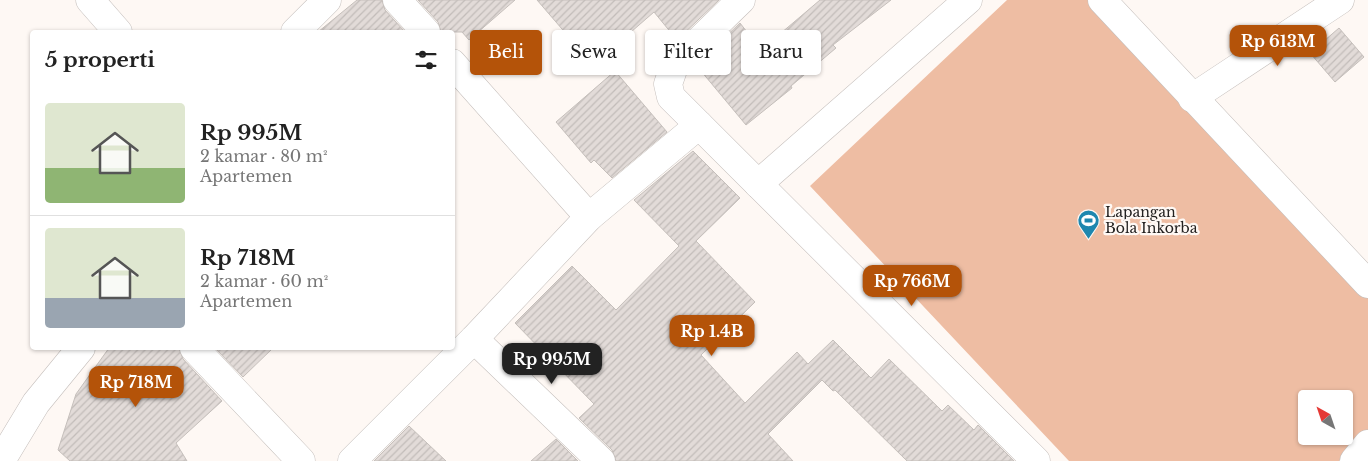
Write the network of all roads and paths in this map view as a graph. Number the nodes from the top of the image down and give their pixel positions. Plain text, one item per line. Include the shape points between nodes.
1 (90, 0) edge
2 (327, 0) edge
3 (397, 0) edge
4 (741, 0) edge
5 (968, 0) edge
6 (1102, 0) edge
7 (1340, 0) edge
8 (116, 30) edge
9 (297, 30) edge
10 (424, 30) edge
11 (455, 66) edge
12 (1192, 98) junction
13 (699, 125) junction
14 (758, 184) junction
15 (589, 217) junction
16 (1368, 284) edge
17 (474, 339) junction
18 (79, 350) edge
19 (196, 350) edge
20 (1368, 444) edge
21 (1, 461) edge
22 (301, 461) edge
23 (352, 461) edge
24 (601, 461) edge
25 (1036, 461) edge
26 (1354, 461) edge

1 - 8 street
2 - 9 street
3 - 10 street
4 - 13 street via 675,64 668,84 671,97
5 - 14 street
6 - 12 street
7 - 12 street
11 - 15 street
12 - 16 street
13 - 14 street
13 - 15 street
14 - 25 street
15 - 17 street
17 - 23 street
17 - 24 street
18 - 21 street via 36,404
19 - 22 street
20 - 26 street

